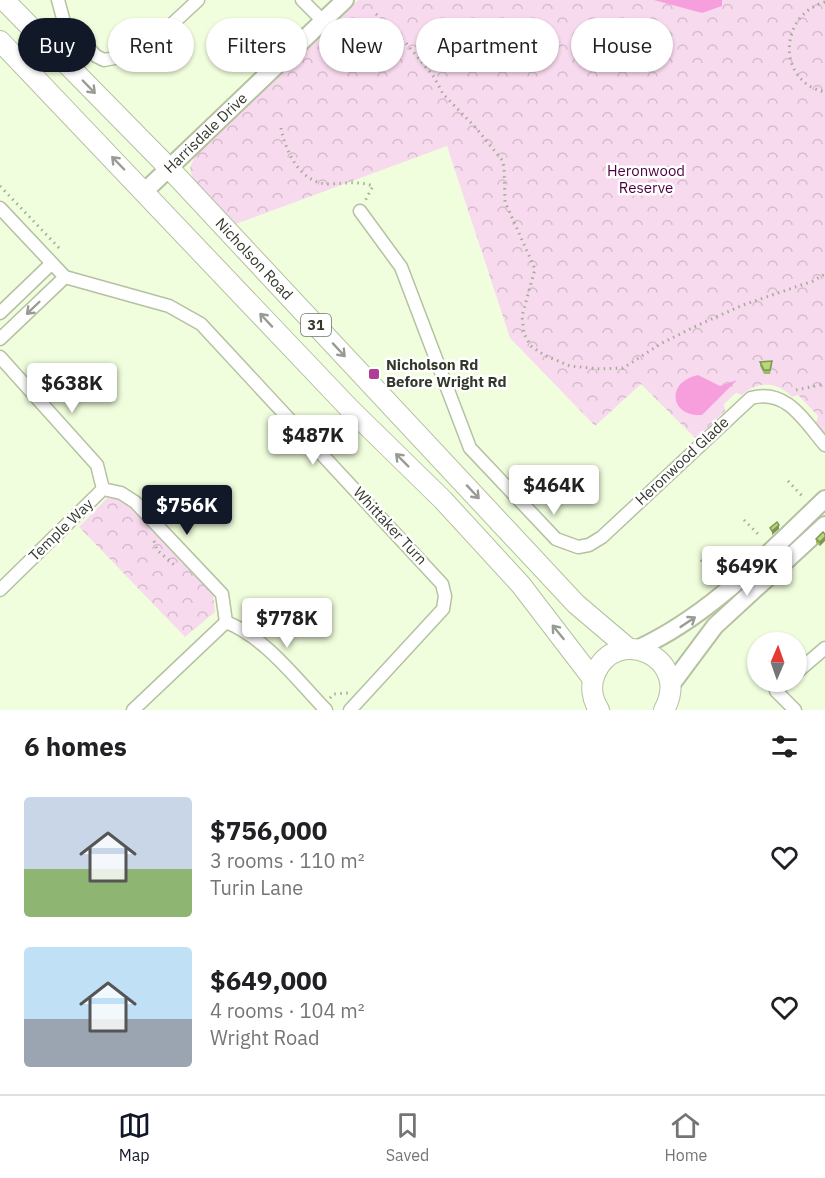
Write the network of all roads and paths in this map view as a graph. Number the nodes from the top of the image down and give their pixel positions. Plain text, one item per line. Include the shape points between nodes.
1 (4, 0) edge
2 (58, 0) edge
3 (198, 0) edge
4 (302, 0) edge
5 (345, 0) edge
6 (825, 2) edge
7 (376, 14) dead end
8 (320, 18) edge
9 (326, 18) edge
10 (319, 25) edge
11 (0, 41) edge
12 (825, 92) edge
13 (281, 128) dead end
14 (169, 168) junction
15 (0, 186) edge
16 (145, 192) junction
17 (0, 208) edge
18 (360, 211) joint
19 (61, 250) dead end
20 (52, 263) junction
21 (825, 274) edge
22 (65, 277) junction
23 (0, 313) edge
24 (0, 339) edge
25 (0, 357) edge
26 (825, 384) edge
27 (796, 390) dead end
28 (825, 445) edge
29 (788, 481) dead end
30 (103, 489) junction
31 (803, 497) dead end
32 (825, 499) edge
33 (744, 520) dead end
34 (825, 525) edge
35 (153, 535) dead end
36 (761, 537) dead end
37 (701, 560) dead end
38 (185, 568) dead end
39 (718, 577) dead end
40 (0, 590) edge
41 (226, 622) junction
42 (825, 648) edge
43 (633, 649) junction
44 (807, 664) edge
45 (593, 684) junction
46 (777, 692) edge
47 (352, 693) dead end
48 (669, 695) edge
49 (324, 708) edge
50 (133, 710) edge
51 (350, 710) edge
52 (586, 710) edge
53 (599, 710) edge
54 (680, 710) edge
55 (795, 710) edge

1 -> 14 main road, Nicholson Road / 31
2 - 3 street via 64,22 104,60 141,53
4 - 8 street
5 - 9 street, Harrisdale Drive
6 - 12 path via 800,15 789,44 800,77 811,88
7 - 21 path via 410,48 443,94 502,160 505,202 535,269 523,309 523,328 531,346 544,355 578,368 623,368 694,327
10 - 14 street, Harrisdale Drive
16 -> 11 main road, 31
13 - 18 path via 296,165 311,178 329,184 362,182 374,186
14 - 16 street, Harrisdale Drive
14 -> 43 main road, Nicholson Road / 31 via 576,604
15 - 19 path
45 -> 16 main road, 31 via 521,585
17 - 20 street
18 - 28 street, Heronwood Glade via 400,267 470,448 556,539 578,547 602,537 751,398 779,397
20 - 22 street
20 - 23 street
22 -> 24 street
22 - 51 street, Whittaker Turn via 169,306 201,324 442,584 443,609
25 - 30 street, Temple Way via 97,465
26 - 27 path
29 - 31 path
30 - 40 street, Temple Way
30 - 41 street via 121,493 135,502 222,594
43 -> 32 street via 684,625 707,609
33 - 36 path
34 - 48 street via 715,626
35 - 38 path via 157,550 170,563
37 - 39 path
41 - 49 street via 257,640
41 - 50 street
42 - 44 street
43 - 45 main road via 606,658
43 - 48 main road, Nicholson Road / 31 via 656,657 664,665
45 - 52 street
45 - 53 main road, 31
46 - 55 street
47 - 49 path via 334,694
48 - 54 main road, Nicholson Road / 31

